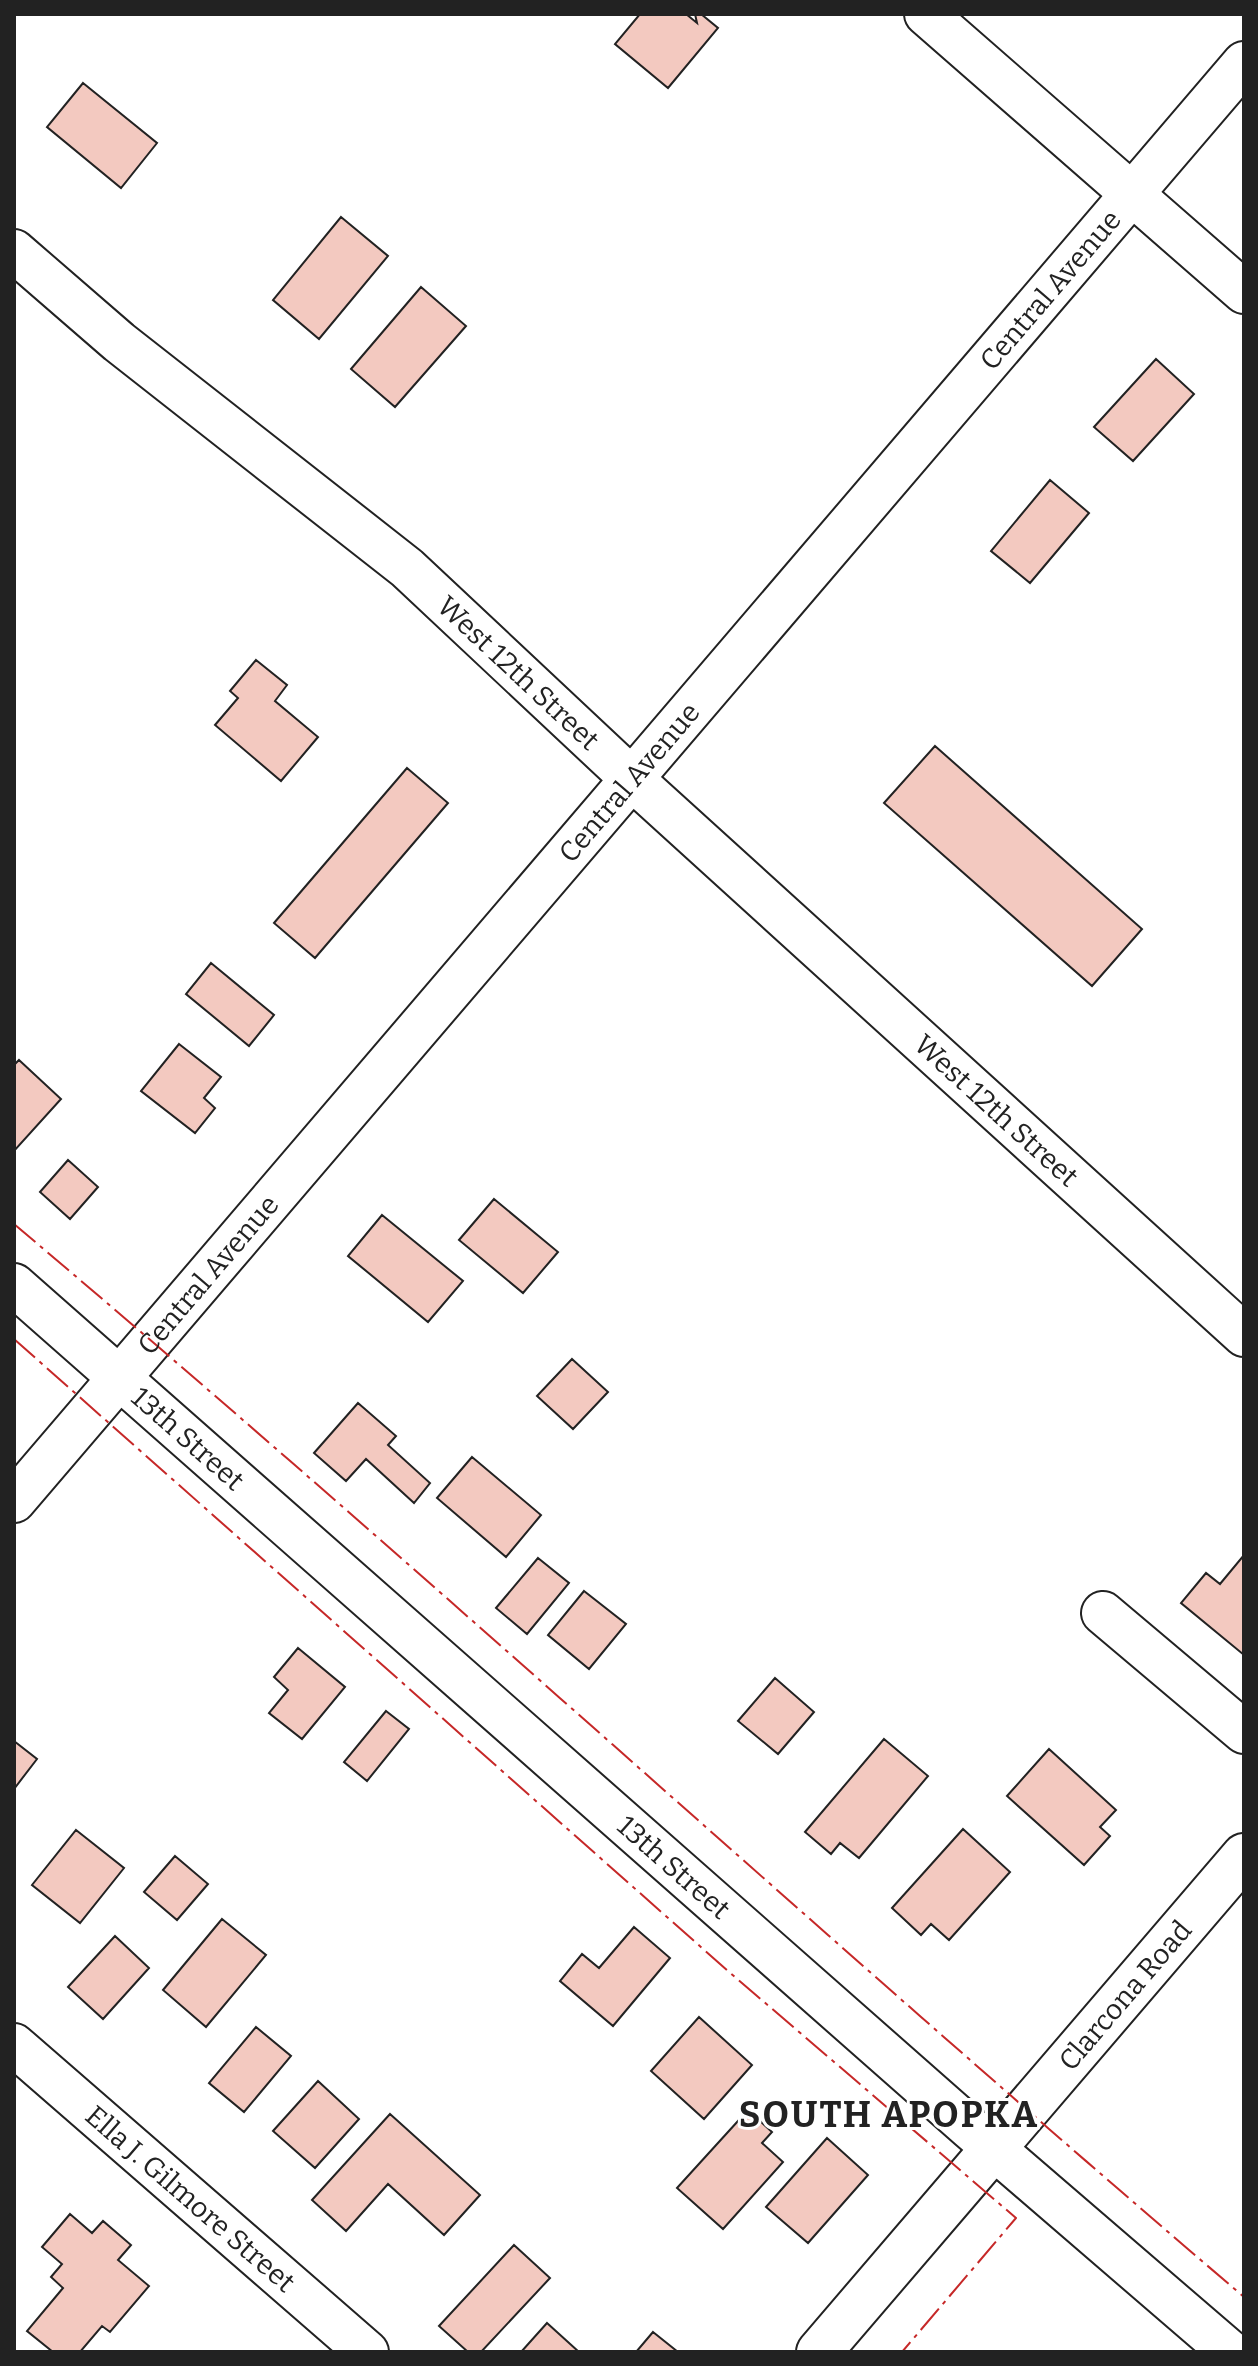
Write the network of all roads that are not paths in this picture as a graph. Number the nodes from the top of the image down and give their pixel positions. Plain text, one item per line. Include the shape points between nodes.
1 (926, 14) edge
2 (1244, 63) edge
3 (1133, 194) junction
4 (14, 251) edge
5 (1244, 292) edge
6 (632, 779) junction
7 (14, 1285) edge
8 (1244, 1335) edge
9 (121, 1378) junction
10 (14, 1501) edge
11 (1103, 1613) dead end
12 (1244, 1732) edge
13 (1244, 1856) edge
14 (14, 2045) edge
15 (995, 2150) junction
16 (367, 2352) edge
17 (819, 2352) edge
18 (1230, 2352) edge

1 - 3 street
2 - 3 street, Central Avenue
3 - 5 street
3 - 6 street, Central Avenue
4 - 6 street, West 12th Street via 119,342 407,568
6 - 8 street, West 12th Street
6 - 9 street, Central Avenue
7 - 9 street, 13th Street
9 - 10 street, Central Avenue
9 - 15 street, 13th Street
11 - 12 street
13 - 15 main road, Clarcona Road
14 - 16 street, Ella J. Gilmore Street
15 - 17 main road, Clarcona Road
15 - 18 street, 13th Street

